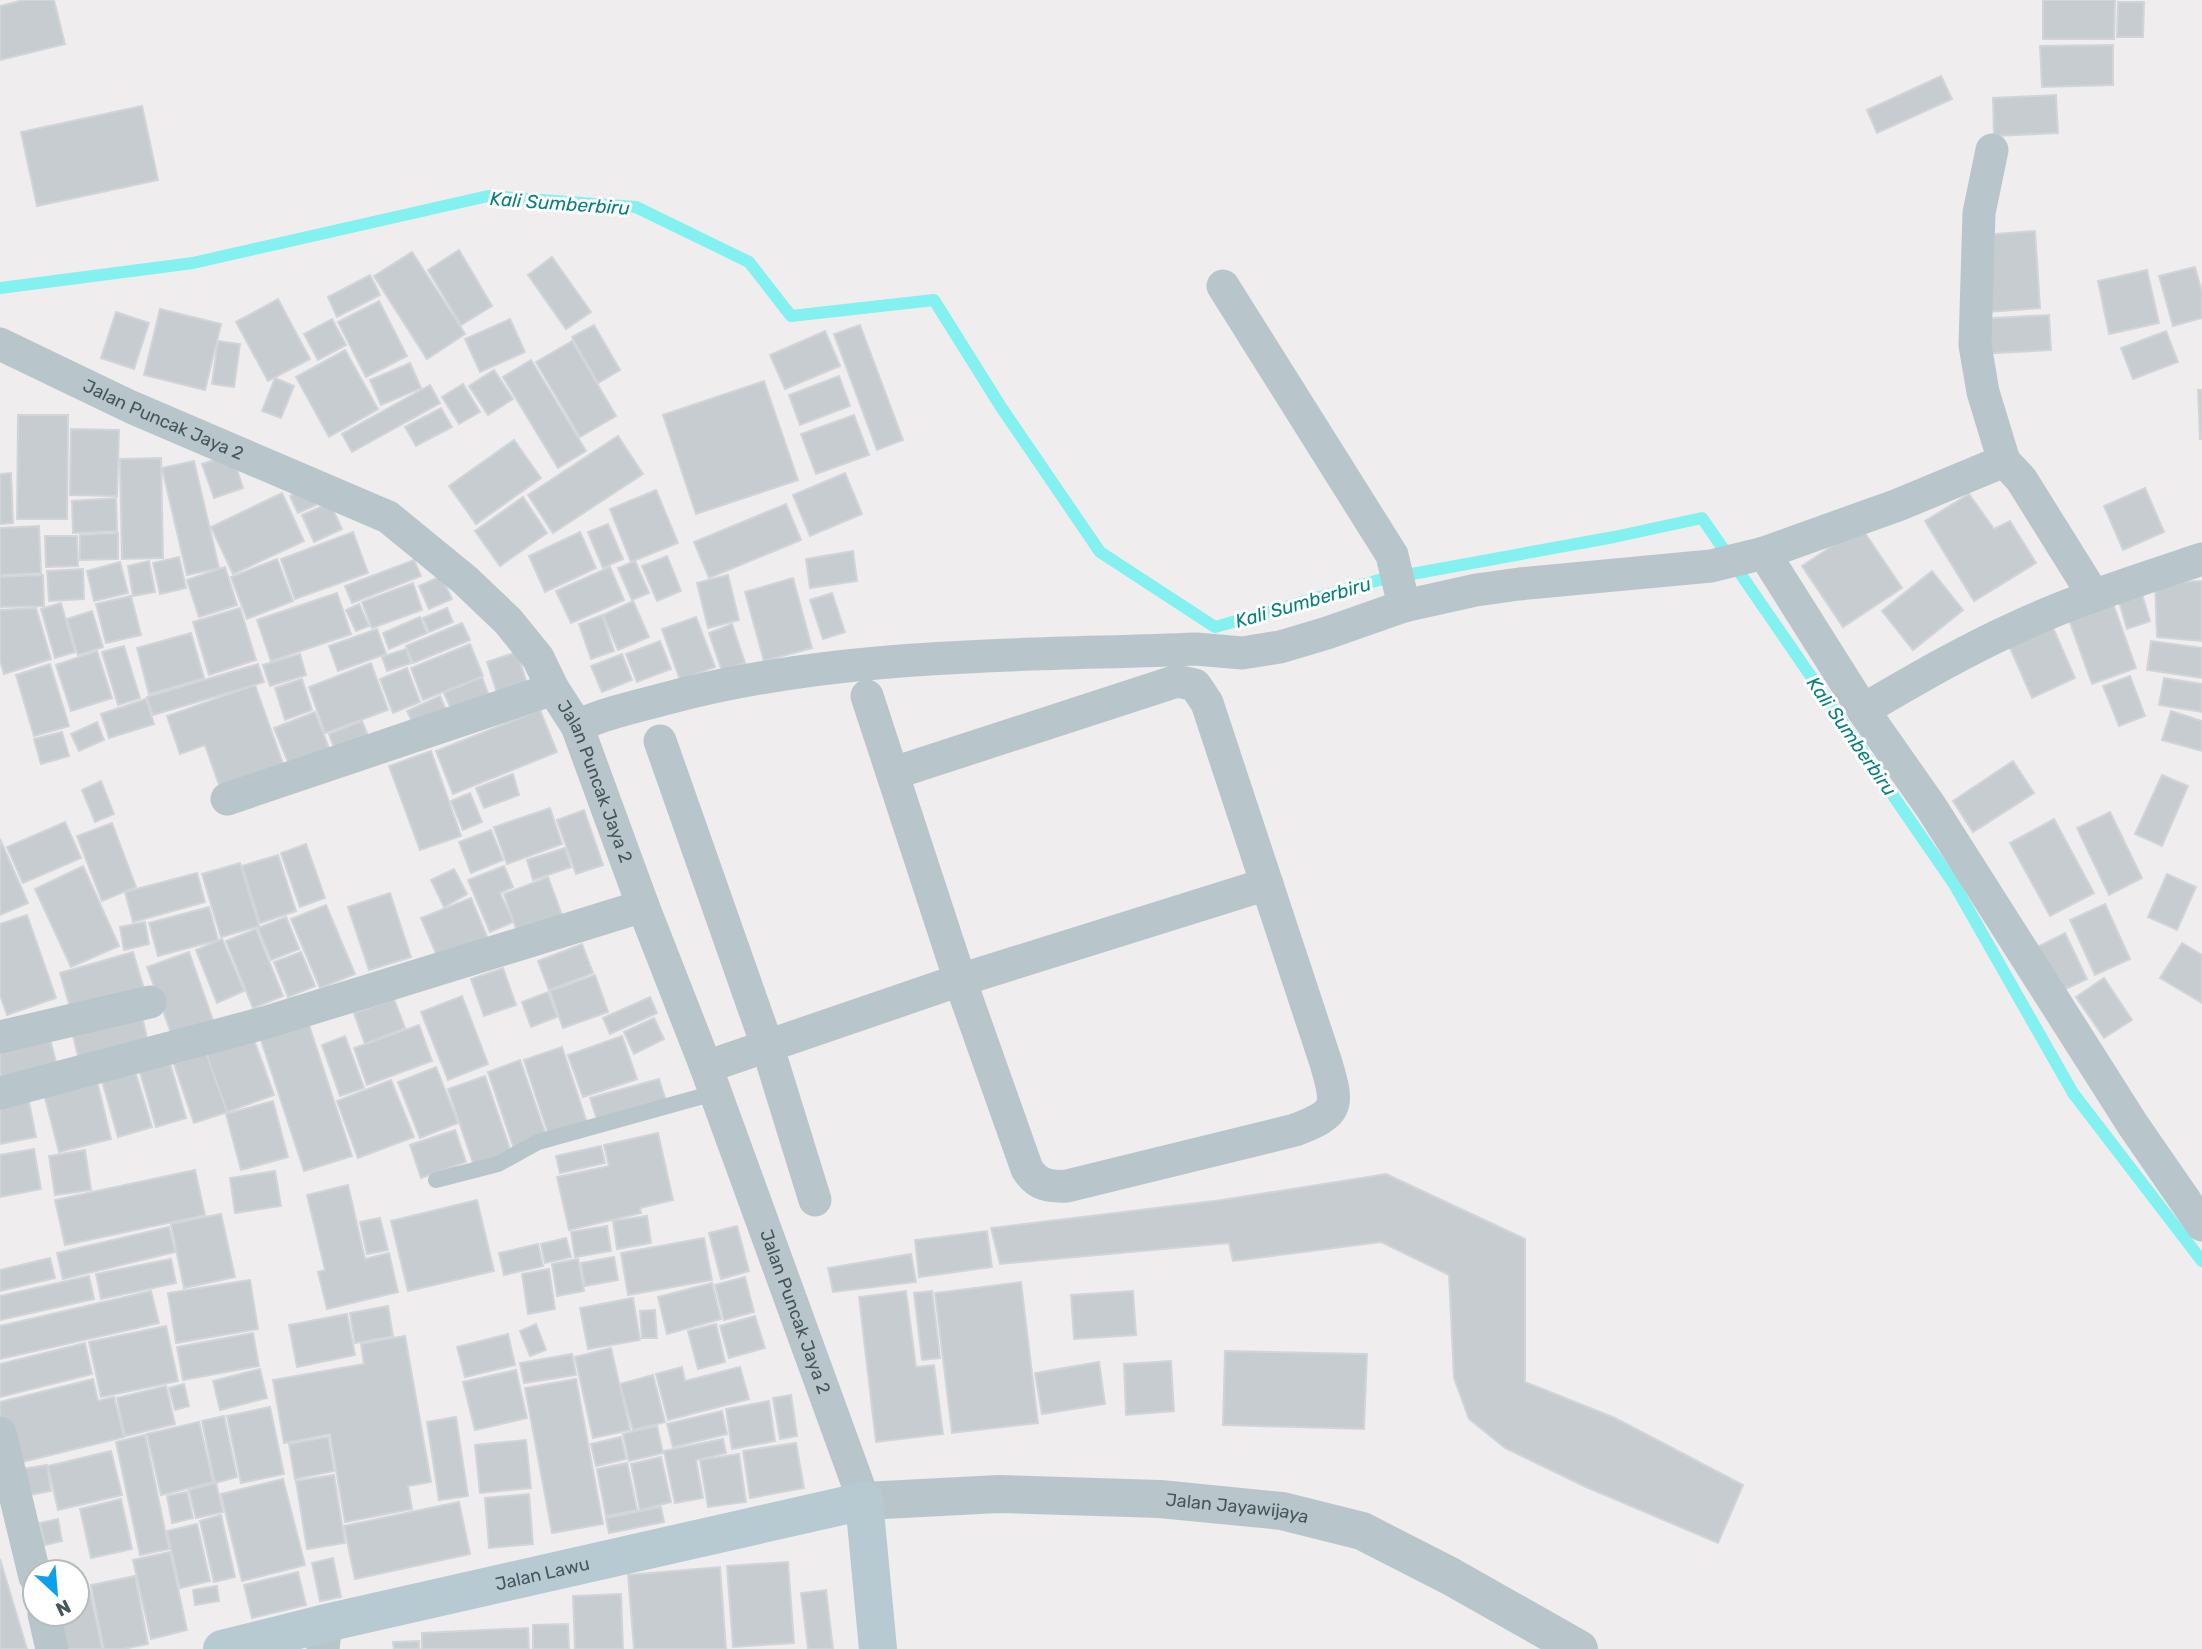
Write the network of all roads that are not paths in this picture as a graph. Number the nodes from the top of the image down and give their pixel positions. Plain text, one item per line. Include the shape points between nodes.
1 (1992, 150) dead end
2 (1223, 286) dead end
3 (0, 344) edge
4 (2004, 461) junction
5 (1755, 556) junction
6 (2202, 559) edge
7 (1398, 582) junction
8 (2094, 596) junction
9 (553, 689) junction
10 (867, 696) dead end
11 (1863, 710) junction
12 (597, 718) junction
13 (660, 741) dead end
14 (894, 773) junction
15 (227, 799) dead end
16 (1267, 884) junction
17 (643, 906) junction
18 (960, 980) junction
19 (150, 1002) dead end
20 (0, 1037) edge
21 (735, 1062) junction
22 (0, 1093) edge
23 (436, 1180) dead end
24 (816, 1200) dead end
25 (2202, 1225) edge
26 (0, 1433) edge
27 (864, 1500) junction
28 (30, 1558) edge
29 (47, 1628) edge
30 (325, 1636) edge
31 (52, 1649) edge
32 (222, 1649) edge
33 (878, 1649) edge
34 (1579, 1649) edge

1 - 4 street via 1979,213 1975,345 1983,392
2 - 7 street
3 - 9 street, Jalan Puncak Jaya 2 via 131,407 387,517 508,621 538,658
4 - 5 street
4 - 8 street via 2021,479
5 - 7 street via 1711,566 1519,584
5 - 11 street
6 - 8 street
7 - 12 street via 1327,634 1280,647 1242,653 1196,649 855,663 714,686
8 - 11 street via 1949,660
9 - 12 street, Jalan Puncak Jaya 2
9 - 15 street
10 - 14 street
11 - 25 street
12 - 17 street, Jalan Puncak Jaya 2
13 - 21 street
14 - 16 street via 1177,681 1195,685 1207,703
14 - 18 street
16 - 18 street
16 - 18 street via 1334,1090 1335,1101 1327,1114 1295,1130 1067,1185 1044,1185 1027,1169
17 - 21 street, Jalan Puncak Jaya 2
17 - 22 street via 264,1023
18 - 21 street
19 - 20 street
21 - 23 lane via 538,1142 498,1164
21 - 24 street
21 - 27 street, Jalan Puncak Jaya 2
26 - 28 street
27 - 30 main road, Jalan Lawu
27 - 33 main road
27 - 34 street, Jalan Jayawijaya via 999,1494 1160,1499 1282,1511 1362,1531
29 - 31 street
30 - 32 main road, Jalan Lawu

